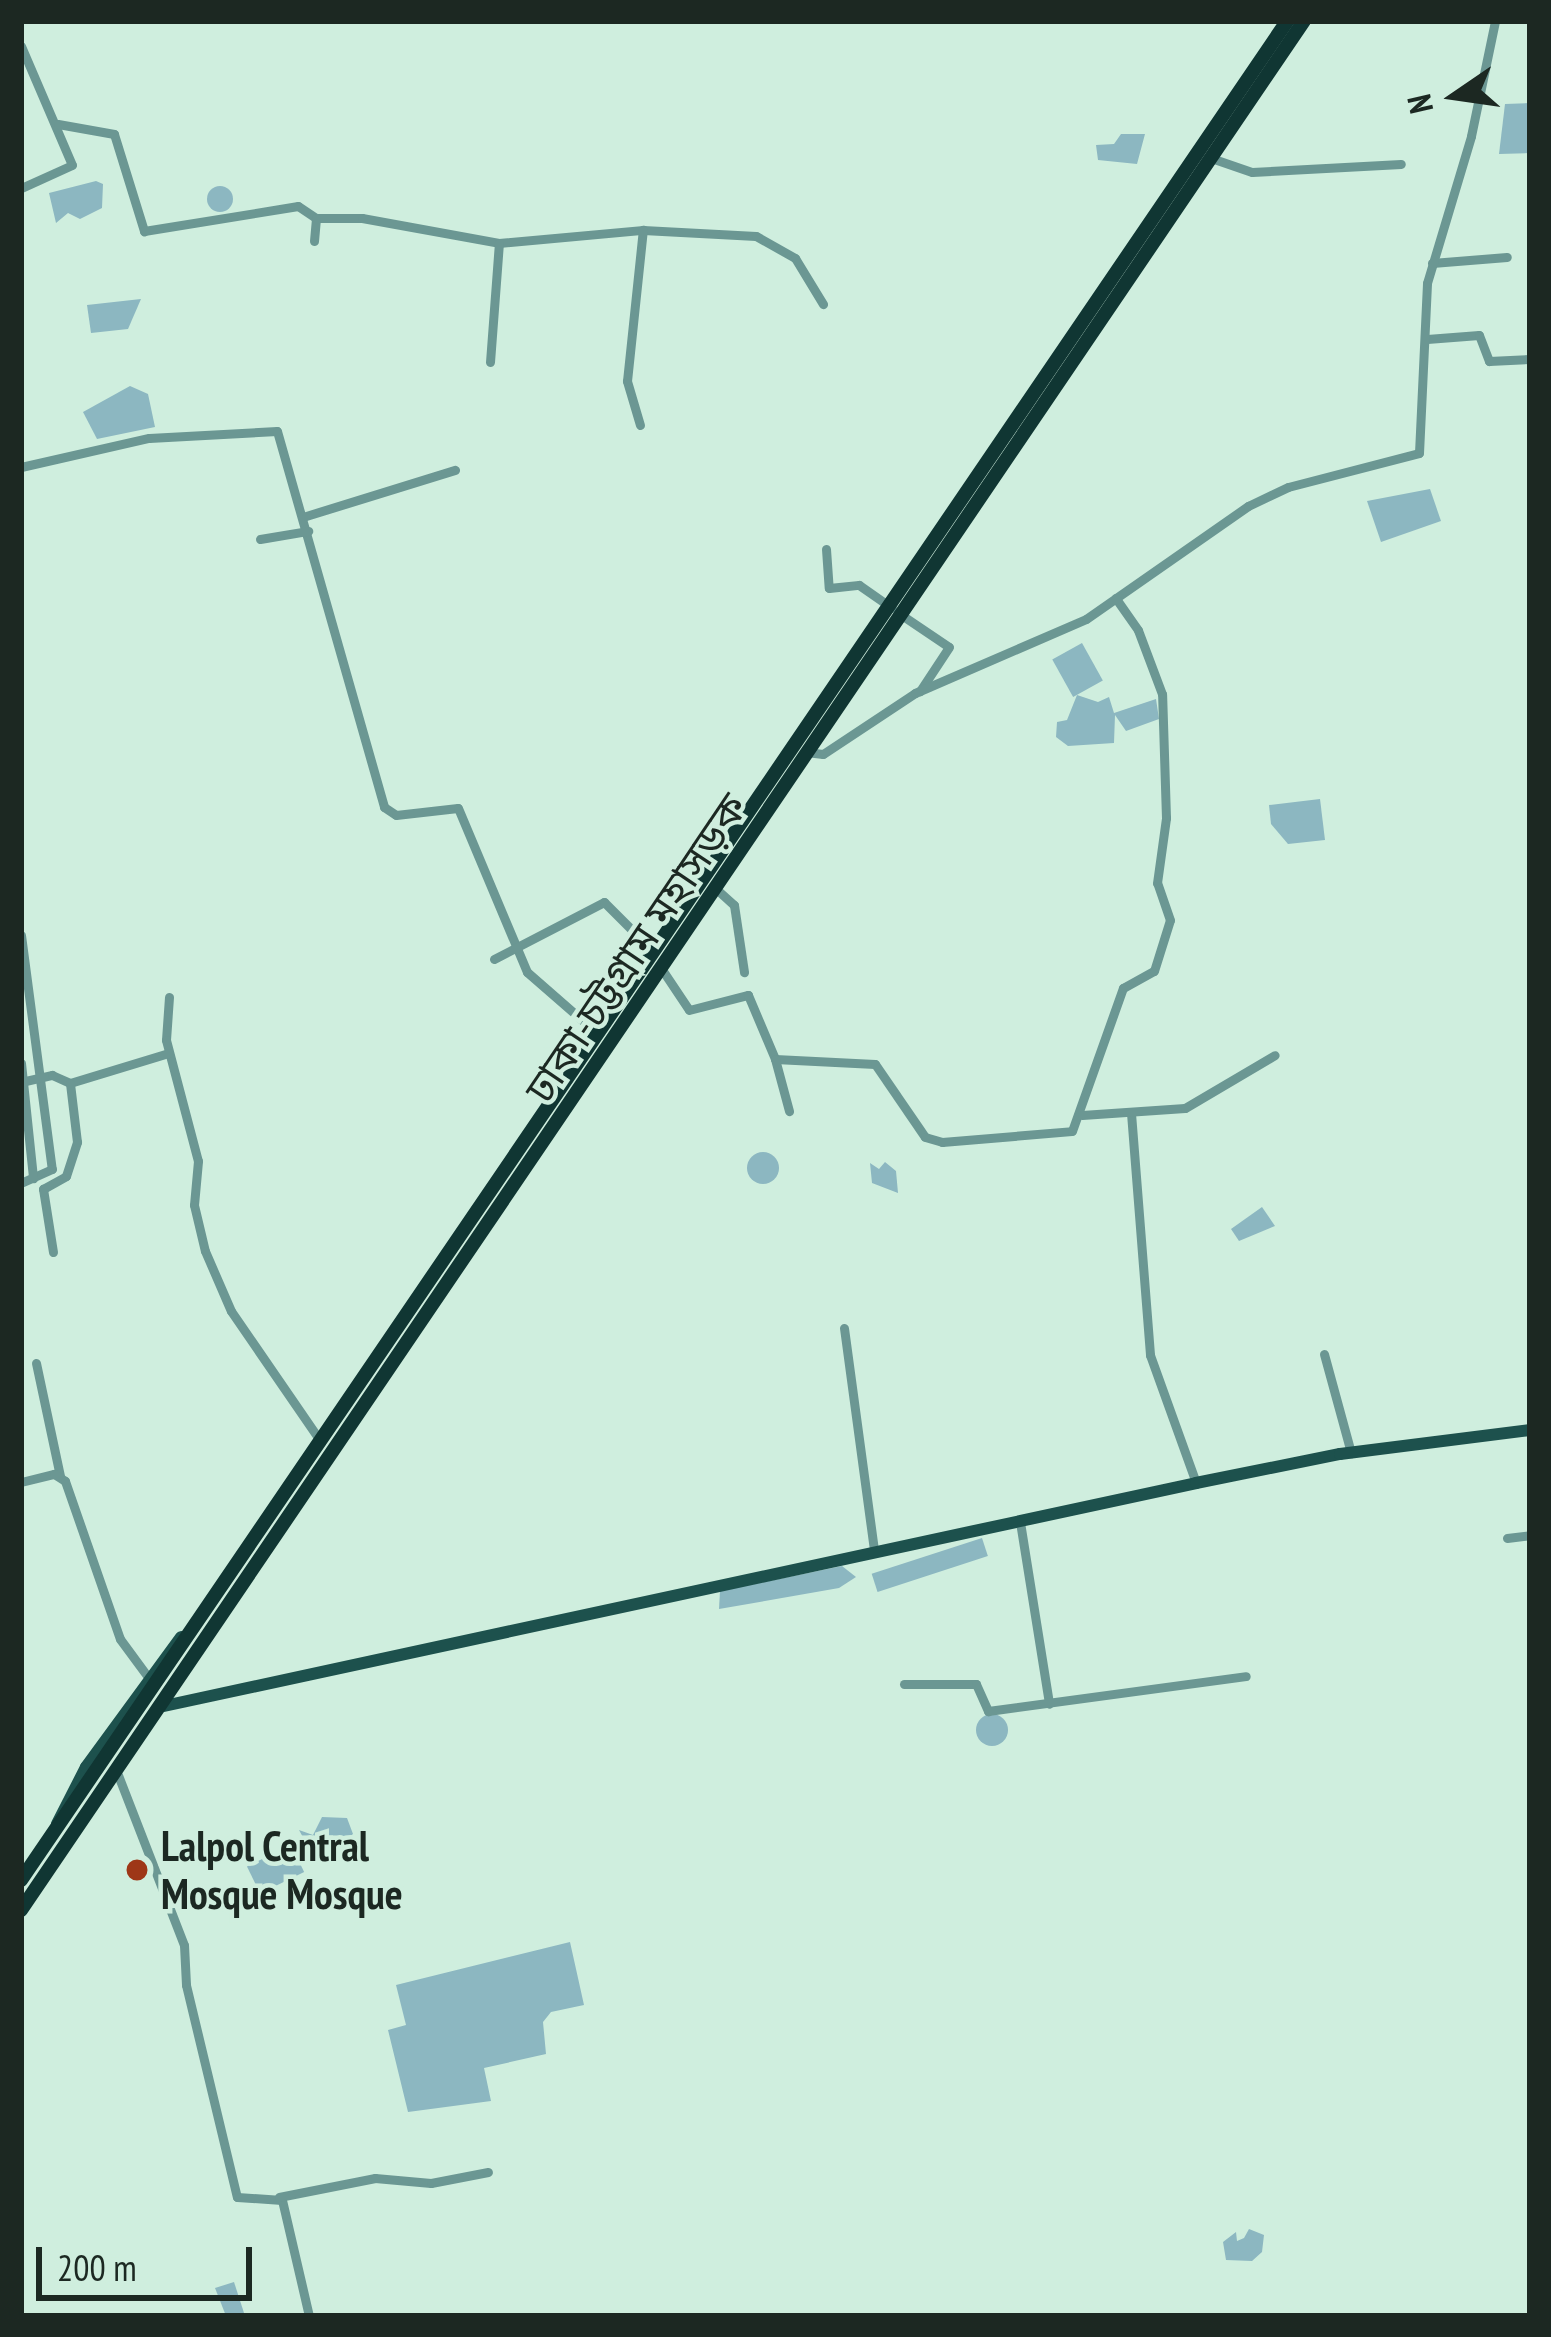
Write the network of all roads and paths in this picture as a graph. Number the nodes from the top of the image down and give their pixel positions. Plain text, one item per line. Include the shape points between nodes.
1 (1287, 21) edge
2 (1304, 21) edge
3 (1495, 21) edge
4 (21, 46) edge
5 (58, 124) junction
6 (1210, 158) junction
7 (1401, 164) dead end
8 (21, 188) edge
9 (316, 218) junction
10 (643, 230) junction
11 (314, 241) dead end
12 (499, 243) junction
13 (1507, 257) dead end
14 (1432, 262) junction
15 (824, 304) dead end
16 (1427, 339) junction
17 (1530, 359) edge
18 (490, 362) dead end
19 (640, 425) dead end
20 (21, 467) edge
21 (455, 470) dead end
22 (306, 516) junction
23 (308, 531) junction
24 (260, 539) dead end
25 (826, 549) dead end
26 (1115, 598) junction
27 (897, 612) junction
28 (920, 691) junction
29 (806, 752) junction
30 (714, 887) junction
31 (21, 934) edge
32 (514, 950) junction
33 (654, 952) junction
34 (494, 959) dead end
35 (661, 968) junction
36 (744, 972) dead end
37 (170, 997) dead end
38 (598, 1034) junction
39 (170, 1053) junction
40 (1275, 1055) dead end
41 (775, 1059) junction
42 (21, 1063) edge
43 (41, 1077) junction
44 (22, 1081) edge
45 (70, 1083) junction
46 (789, 1111) dead end
47 (1131, 1113) junction
48 (1082, 1115) junction
49 (502, 1174) junction
50 (34, 1178) junction
51 (21, 1184) edge
52 (515, 1185) junction
53 (488, 1194) junction
54 (503, 1202) junction
55 (52, 1252) dead end
56 (844, 1328) dead end
57 (1324, 1354) dead end
58 (37, 1363) dead end
59 (1530, 1430) edge
60 (321, 1442) junction
61 (1351, 1453) junction
62 (60, 1476) junction
63 (21, 1482) edge
64 (1196, 1483) junction
65 (1020, 1522) junction
66 (1530, 1535) edge
67 (1507, 1538) dead end
68 (874, 1550) junction
69 (202, 1629) junction
70 (1246, 1676) dead end
71 (148, 1677) junction
72 (904, 1684) dead end
73 (177, 1687) junction
74 (190, 1700) junction
75 (1049, 1704) junction
76 (164, 1706) junction
77 (118, 1775) junction
78 (62, 1831) junction
79 (21, 1880) edge
80 (21, 1910) edge
81 (488, 2173) dead end
82 (279, 2197) junction
83 (309, 2316) edge

1 - 27 highway, ঢাকা-চট্টগ্রাম মহাসড়ক
2 - 6 highway, ঢাকা-চট্টগ্রাম মহাসড়ক
3 - 14 street via 1472,136
4 - 5 street
5 - 8 street via 72,165
5 - 9 street via 114,134 144,231 298,206
6 - 7 street via 1252,172
6 - 27 highway, ঢাকা-চট্টগ্রাম মহাসড়ক
9 - 11 street
9 - 12 street via 362,218
10 - 12 street
10 - 15 street via 771,239 795,258
10 - 19 street via 626,381
12 - 18 street
13 - 14 street
14 - 16 street
16 - 17 street via 1479,335 1489,361
16 - 26 street via 1419,453 1288,487 1247,506
20 - 22 street via 149,438 272,428 289,452
21 - 22 street
22 - 23 street
23 - 24 street
23 - 32 street via 384,807 396,815 458,808
25 - 27 street via 830,588 859,585
26 - 28 street via 1069,628
26 - 48 street via 1138,630 1162,694 1166,818 1157,883 1170,920 1154,971 1123,988 1114,1006
27 - 28 street via 949,647
27 - 29 highway, ঢাকা-চট্টগ্রাম মহাসড়ক
27 - 33 highway, ঢাকা-চট্টগ্রাম মহাসড়ক
28 - 29 street via 832,750
29 - 30 highway, ঢাকা-চট্টগ্রাম মহাসড়ক
30 - 35 highway, ঢাকা-চট্টগ্রাম মহাসড়ক
30 - 36 street via 734,905
31 - 43 street
32 - 33 street via 604,902
32 - 34 street
32 - 38 street via 527,972
33 - 38 highway, ঢাকা-চট্টগ্রাম মহাসড়ক
35 - 41 street via 689,1010 748,994
35 - 52 highway, ঢাকা-চট্টগ্রাম মহাসড়ক
37 - 39 street
38 - 49 highway, ঢাকা-চট্টগ্রাম মহাসড়ক
39 - 45 street
39 - 60 street via 198,1161 194,1205 212,1270
40 - 47 street via 1185,1108
41 - 46 street
41 - 48 street via 875,1064 925,1137 942,1142 1064,1135
42 - 44 street
43 - 44 street
43 - 45 street
43 - 50 street via 52,1168
44 - 50 street
45 - 55 street via 76,1142 66,1176 43,1189
47 - 48 street
47 - 64 street via 1150,1355
49 - 52 highway via 503,1186
49 - 53 highway, ঢাকা-চট্টগ্রাম মহাসড়ক
50 - 51 street
52 - 54 highway, ঢাকা-চট্টগ্রাম মহাসড়ক
53 - 54 highway via 499,1192
53 - 60 highway, ঢাকা-চট্টগ্রাম মহাসড়ক
54 - 69 highway, ঢাকা-চট্টগ্রাম মহাসড়ক
56 - 68 street
57 - 61 street
58 - 62 street
59 - 61 main road
60 - 69 highway, ঢাকা-চট্টগ্রাম মহাসড়ক
61 - 64 main road
62 - 63 street
62 - 71 street via 120,1639
64 - 65 main road
65 - 68 main road
65 - 75 street
66 - 67 street
68 - 74 main road
69 - 71 main road
69 - 73 main road
69 - 78 highway, ঢাকা-চট্টগ্রাম মহাসড়ক
70 - 75 street
71 - 78 main road via 86,1767
72 - 75 street via 976,1684 988,1711
73 - 74 main road
73 - 76 main road
74 - 76 main road
76 - 77 main road
77 - 78 main road
77 - 82 street via 184,1945 185,1985 237,2197
78 - 79 highway, ঢাকা-চট্টগ্রাম মহাসড়ক
78 - 80 highway, ঢাকা-চট্টগ্রাম মহাসড়ক
81 - 82 street via 431,2183 375,2178
82 - 83 street

